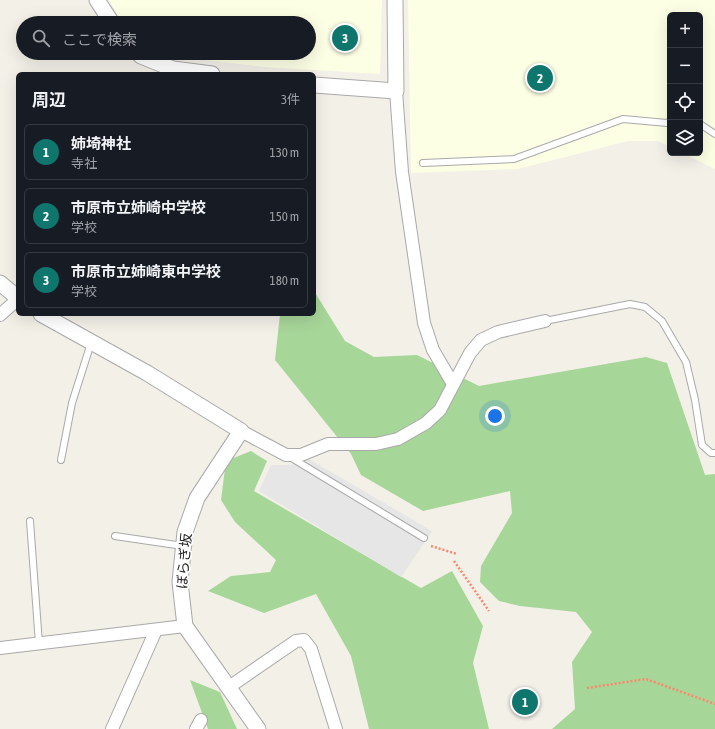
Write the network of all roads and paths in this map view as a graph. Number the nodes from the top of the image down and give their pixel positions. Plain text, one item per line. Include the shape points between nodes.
1 (97, 0) edge
2 (395, 0) edge
3 (107, 16) edge
4 (151, 60) edge
5 (196, 72) edge
6 (316, 85) edge
7 (396, 91) junction
8 (667, 123) edge
9 (703, 126) edge
10 (715, 134) edge
11 (423, 163) dead end
12 (0, 283) edge
13 (16, 296) edge
14 (16, 300) edge
15 (0, 315) edge
16 (45, 316) edge
17 (545, 321) joint
18 (92, 342) junction
19 (453, 384) junction
20 (241, 432) junction
21 (715, 453) edge
22 (286, 455) junction
23 (61, 460) dead end
24 (30, 521) dead end
25 (115, 536) dead end
26 (424, 538) dead end
27 (428, 545) dead end
28 (184, 546) junction
29 (457, 554) dead end
30 (454, 561) dead end
31 (490, 611) dead end
32 (185, 626) junction
33 (156, 630) junction
34 (39, 644) junction
35 (0, 648) edge
36 (229, 687) junction
37 (588, 688) dead end
38 (715, 704) edge
39 (112, 729) edge
40 (258, 729) edge
41 (336, 729) edge

1 - 3 street
2 - 7 street
4 - 5 street via 173,69
6 - 7 street
7 - 19 street via 402,172 424,323 433,350
8 - 11 lane via 623,119 514,159
9 - 10 lane
12 - 13 street
14 - 15 street
16 - 18 street
17 - 19 street via 498,332 481,340 470,353
17 - 21 lane via 630,304 645,307 662,321 686,362 702,445 711,453
18 - 20 street
18 - 23 lane via 72,403
19 - 22 street via 440,410 426,424 398,439 376,444 328,444 301,455
20 - 22 street
20 - 28 street, ぼらぎ坂 via 197,498 185,532
22 - 26 lane
24 - 34 lane
25 - 28 lane
27 - 29 path
28 - 32 street, ぼらぎ坂 via 180,582
30 - 31 path
32 - 33 street
32 - 36 street, ぼらぎ坂
33 - 34 street
33 - 39 street
34 - 35 street
36 - 40 street, ぼらぎ坂
36 - 41 street via 296,641 304,640 312,649
37 - 38 path via 646,679

